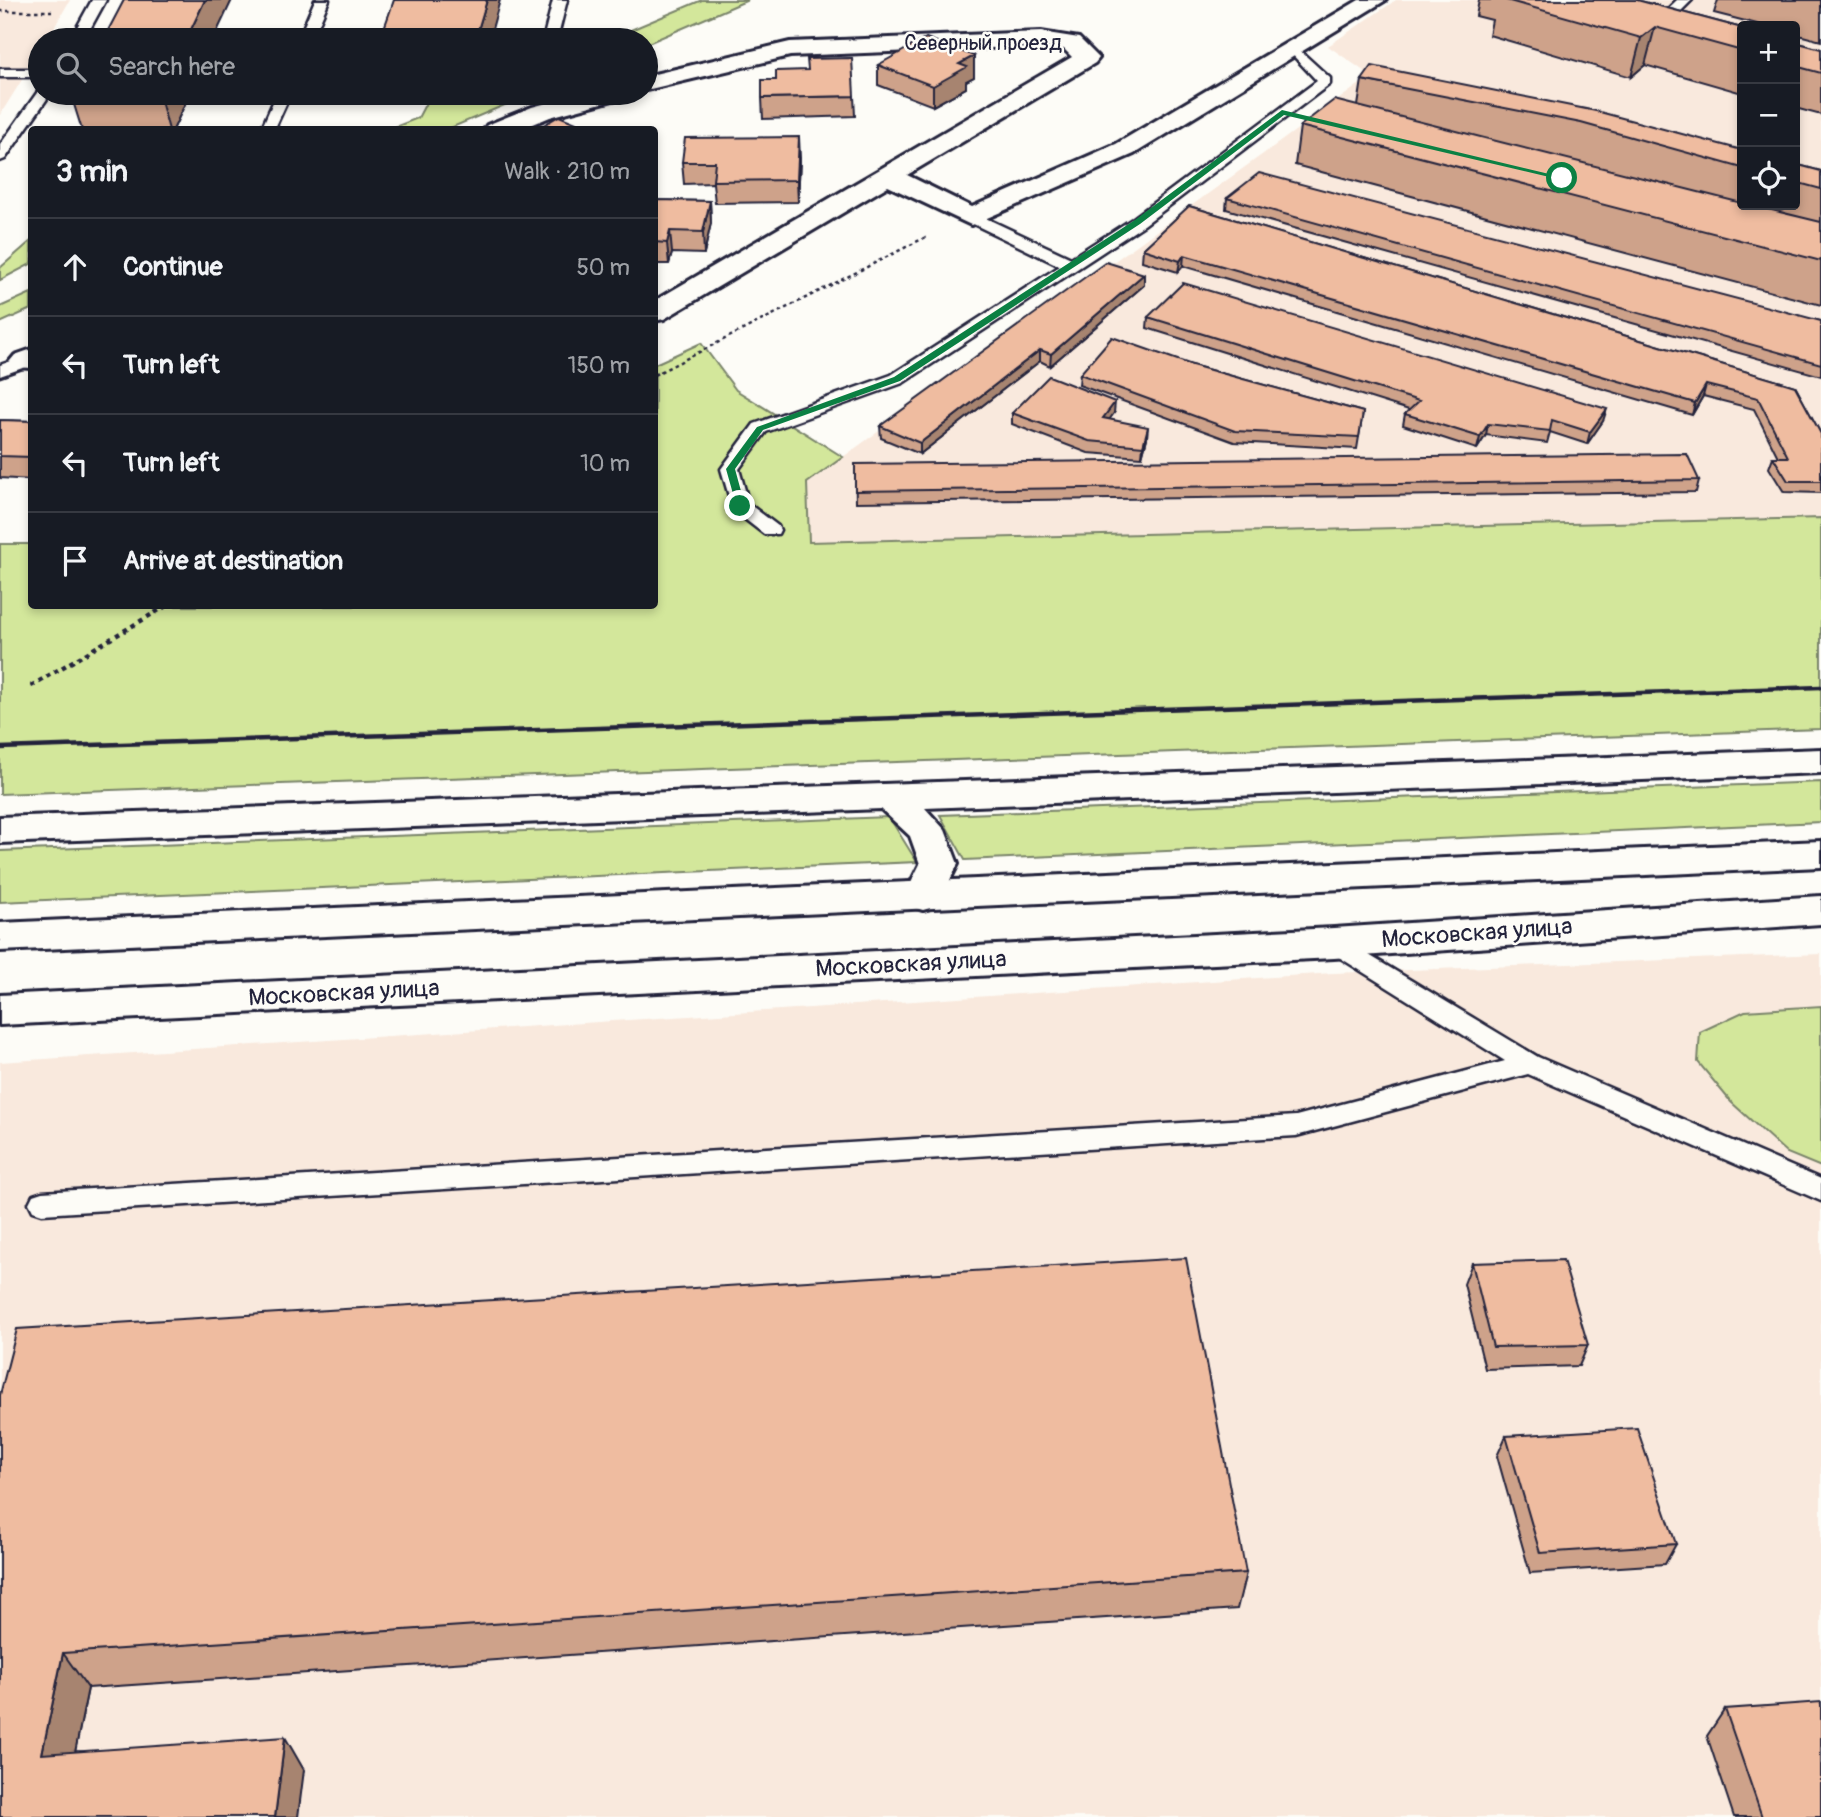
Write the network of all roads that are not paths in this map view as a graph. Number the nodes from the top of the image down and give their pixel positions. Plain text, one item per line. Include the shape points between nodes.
1 (322, 0) edge
2 (560, 0) edge
3 (1375, 0) edge
4 (1685, 0) edge
5 (96, 6) edge
6 (84, 28) edge
7 (310, 28) edge
8 (553, 28) edge
9 (1681, 33) edge
10 (1295, 50) junction
11 (0, 73) edge
12 (28, 73) edge
13 (658, 80) edge
14 (36, 105) edge
15 (279, 105) edge
16 (567, 105) edge
17 (1282, 113) junction
18 (1309, 119) edge
19 (270, 125) dead end
20 (506, 126) edge
21 (0, 156) edge
22 (889, 176) junction
23 (971, 217) junction
24 (1072, 265) junction
25 (658, 311) edge
26 (771, 530) dead end
27 (1821, 761) edge
28 (892, 798) junction
29 (0, 830) edge
30 (1821, 854) edge
31 (923, 896) junction
32 (1821, 910) edge
33 (0, 937) edge
34 (1334, 943) junction
35 (0, 1010) edge
36 (1529, 1064) junction
37 (1821, 1190) edge
38 (42, 1203) dead end

1 - 7 lane
2 - 8 lane
3 - 10 street
4 - 9 lane via 1650,25
5 - 6 lane
10 - 17 lane via 1325,81
10 - 23 street via 1125,149
11 - 12 lane
13 - 22 street, Северный проезд via 790,50 930,41 1041,39 1071,43 1087,58
14 - 21 lane
15 - 19 lane
16 - 20 street
17 - 18 lane
17 - 24 lane via 1138,222
22 - 23 street
22 - 25 street, Северный проезд
23 - 24 lane
24 - 26 lane via 897,379 760,428 730,469 740,506
27 - 28 street
28 - 29 street
28 - 31 street via 926,830 939,864
30 - 31 street
31 - 33 street
32 - 34 street, Московская улица
34 - 35 street, Московская улица
34 - 36 lane
36 - 37 lane
36 - 38 lane via 1296,1126

